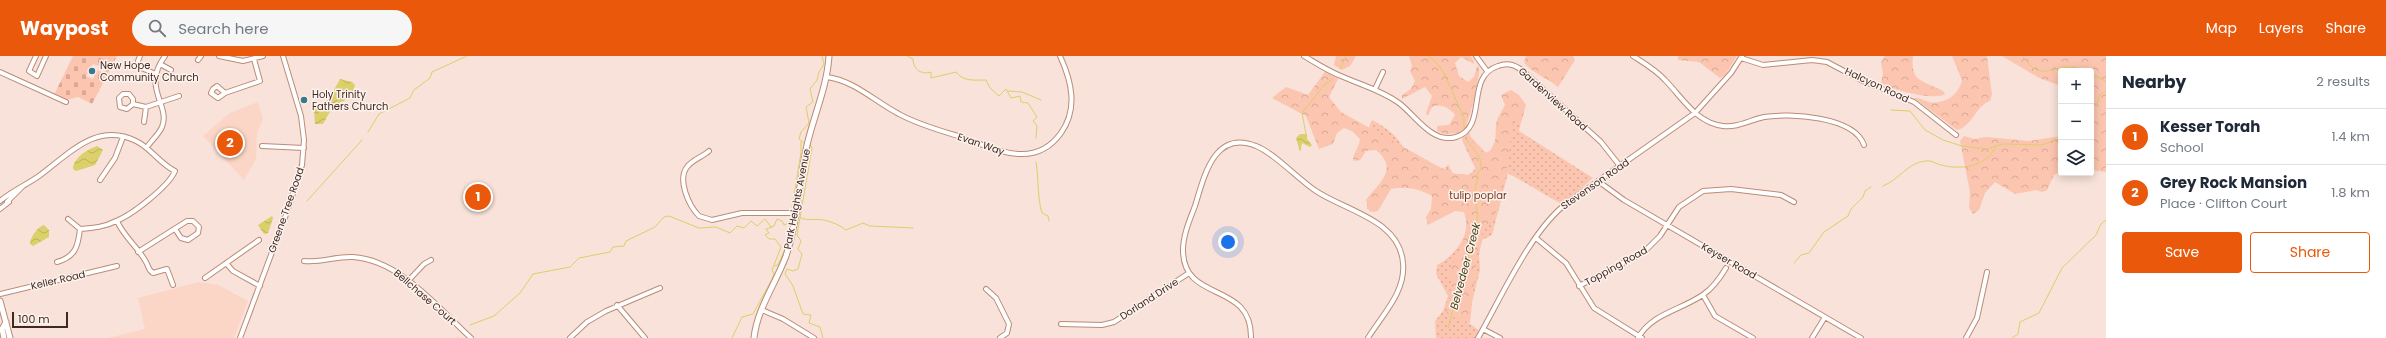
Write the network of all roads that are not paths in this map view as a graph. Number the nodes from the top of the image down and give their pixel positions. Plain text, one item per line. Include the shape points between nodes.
1 (36, 56) edge
2 (46, 56) edge
3 (140, 56) edge
4 (165, 56) edge
5 (219, 56) edge
6 (262, 56) edge
7 (283, 56) edge
8 (830, 56) edge
9 (1060, 56) edge
10 (1304, 56) edge
11 (1476, 56) edge
12 (1633, 56) edge
13 (1742, 57) edge
14 (255, 58) edge
15 (160, 64) junction
16 (171, 70) dead end
17 (1487, 70) junction
18 (0, 72) edge
19 (1383, 72) dead end
20 (156, 74) junction
21 (827, 76) junction
22 (1375, 89) junction
23 (225, 93) dead end
24 (179, 96) dead end
25 (66, 102) dead end
26 (159, 103) junction
27 (133, 104) dead end
28 (146, 107) junction
29 (1696, 113) junction
30 (144, 122) dead end
31 (1956, 135) dead end
32 (123, 137) junction
33 (1864, 145) dead end
34 (262, 146) dead end
35 (147, 147) junction
36 (304, 148) junction
37 (710, 151) dead end
38 (1620, 166) junction
39 (100, 180) dead end
40 (1598, 181) junction
41 (23, 186) junction
42 (12, 197) junction
43 (0, 201) edge
44 (1794, 202) dead end
45 (0, 208) edge
46 (795, 213) junction
47 (68, 219) dead end
48 (117, 221) junction
49 (1667, 225) junction
50 (175, 229) junction
51 (80, 230) junction
52 (1536, 238) junction
53 (258, 240) dead end
54 (138, 252) junction
55 (431, 260) dead end
56 (57, 262) dead end
57 (304, 262) dead end
58 (226, 263) junction
59 (117, 266) dead end
60 (1726, 268) dead end
61 (1987, 272) dead end
62 (1189, 273) junction
63 (205, 278) dead end
64 (408, 280) junction
65 (172, 285) dead end
66 (260, 286) junction
67 (1579, 286) junction
68 (660, 288) dead end
69 (986, 289) dead end
70 (0, 294) edge
71 (1703, 295) junction
72 (0, 301) edge
73 (617, 305) junction
74 (762, 310) junction
75 (1825, 317) junction
76 (6, 322) junction
77 (1061, 324) dead end
78 (1483, 328) junction
79 (1639, 337) edge
80 (4, 338) edge
81 (10, 338) edge
82 (240, 338) edge
83 (471, 338) edge
84 (570, 338) edge
85 (645, 338) edge
86 (754, 338) edge
87 (814, 338) edge
88 (1000, 338) edge
89 (1251, 338) edge
90 (1368, 338) edge
91 (1478, 338) edge
92 (1500, 338) edge
93 (1753, 338) edge
94 (1812, 338) edge
95 (1861, 338) edge
96 (1966, 338) edge

1 - 2 street via 29,72 37,76
3 - 20 street via 138,66
4 - 15 street
5 - 14 street via 238,60
6 - 14 street
7 - 36 street, Greene Tree Road via 300,107
8 - 21 main road, Park Heights Avenue
9 - 21 street, Evan Way via 1072,96 1069,119 1054,141 1027,154 998,151 912,121 848,82
10 - 22 street via 1341,76
11 - 17 street
12 - 29 street via 1665,80
13 - 29 street, Stevenson Road
13 - 31 street, Halcyon Road via 1769,65 1812,60 1827,62 1914,102
14 - 23 street via 260,81
15 - 16 street
15 - 20 street
17 - 22 street via 1479,85 1471,125 1464,133 1452,138 1434,135 1398,102
17 - 38 street, Gardenview Road via 1507,64 1518,67 1601,142
18 - 25 street
19 - 22 street
20 - 26 street via 155,85
21 - 46 main road, Park Heights Avenue via 809,135
24 - 26 street
26 - 28 street
26 - 35 street via 163,116 162,126
27 - 28 street
28 - 30 street
29 - 33 street via 1713,124 1726,127 1779,115 1812,117 1851,131 1862,139
29 - 38 street, Stevenson Road
32 - 35 street
32 - 39 street via 115,158
32 - 41 street via 102,136 86,140
34 - 36 street
35 - 48 street via 175,171 168,183
36 - 66 street, Greene Tree Road via 302,166 294,192
37 - 46 street via 690,163 684,176 686,191 699,216 712,220 742,213
38 - 40 street, Stevenson Road
40 - 49 street, Keyser Road via 1616,196
40 - 52 street, Stevenson Road via 1558,209
41 - 42 street
41 - 43 street
42 - 45 street
42 - 45 street
44 - 49 street, Topping Road via 1781,195 1731,189 1708,190 1685,202
46 - 74 main road, Park Heights Avenue via 785,256
47 - 51 street
48 - 51 street via 101,227
48 - 54 street via 124,235
49 - 67 street, Topping Road via 1644,252
49 - 75 street, Keyser Road
50 - 50 street via 190,220 196,223 199,230 188,240 181,238
50 - 54 street
51 - 56 street via 74,252 70,257
52 - 67 street via 1562,259
52 - 78 street, Stevenson Road
53 - 58 street
54 - 65 street via 151,272 167,269
55 - 64 street
57 - 64 street, Bellchase Court via 339,257 368,259 386,265
58 - 63 street
58 - 66 street via 233,271
59 - 70 street, Keller Road
60 - 71 street via 1716,283
61 - 96 street via 1977,318
62 - 77 street, Dorland Drive via 1114,322 1102,325
62 - 89 street via 1203,286 1234,301 1242,308 1250,320
62 - 90 street via 1184,256 1184,241 1211,159 1229,146 1241,143 1256,146 1268,152 1317,192 1381,225 1396,242 1403,262 1401,284 1392,303
64 - 83 street, Bellchase Court
66 - 82 street, Greene Tree Road
67 - 79 street via 1597,311
68 - 73 street
69 - 88 street via 996,298 1009,324 1006,333
71 - 79 street via 1648,324
71 - 93 street via 1715,316
72 - 76 main road
73 - 84 street via 587,322
73 - 85 street
74 - 86 main road, Park Heights Avenue
74 - 87 street via 783,319
75 - 94 street
75 - 95 street, Keyser Road
76 - 80 main road via 2,329
76 - 81 main road
78 - 91 street, Stevenson Road
78 - 92 street

